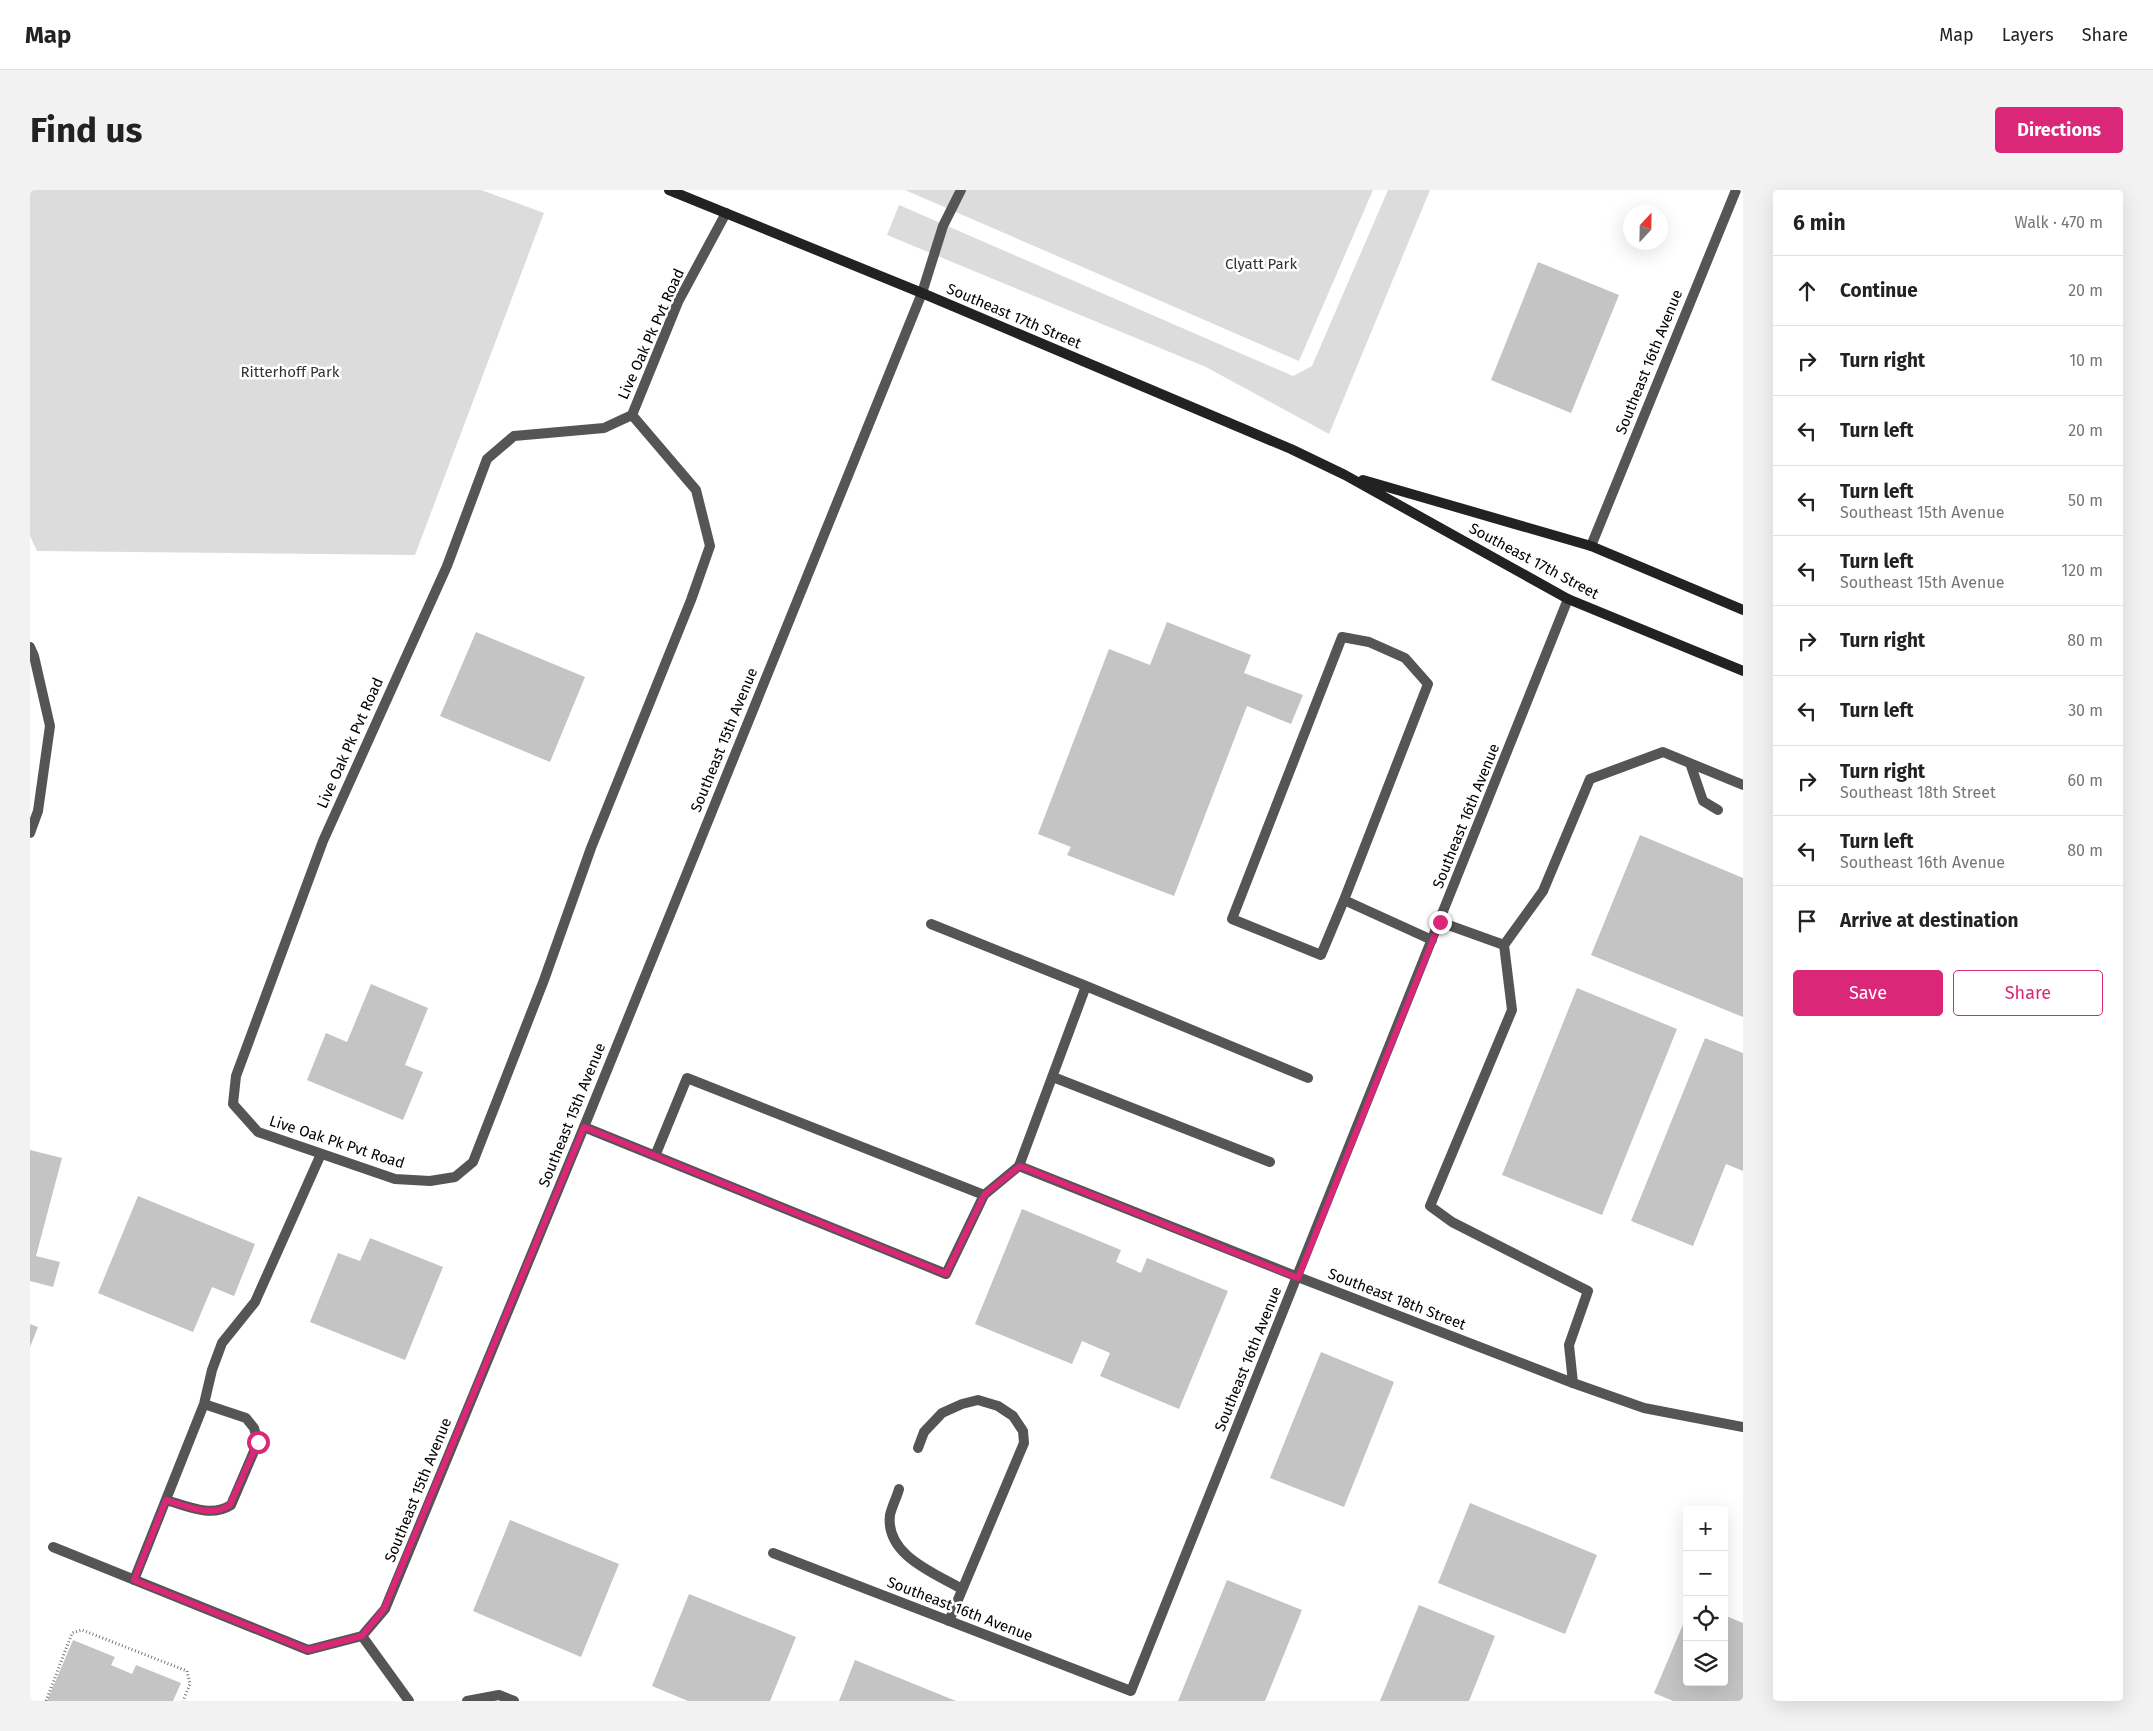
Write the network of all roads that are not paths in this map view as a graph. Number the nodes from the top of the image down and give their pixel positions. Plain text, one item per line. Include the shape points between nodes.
1 (669, 190) edge
2 (961, 190) edge
3 (1736, 190) edge
4 (726, 213) junction
5 (922, 293) junction
6 (632, 415) junction
7 (1345, 475) junction
8 (1591, 546) junction
9 (1568, 599) junction
10 (1743, 610) edge
11 (30, 647) edge
12 (1743, 671) edge
13 (1690, 763) junction
14 (1743, 785) edge
15 (1718, 810) dead end
16 (30, 833) edge
17 (1344, 900) junction
18 (1440, 922) junction
19 (930, 924) dead end
20 (1432, 940) junction
21 (1504, 945) junction
22 (1086, 986) junction
23 (1053, 1077) junction
24 (1308, 1078) dead end
25 (584, 1127) junction
26 (321, 1154) junction
27 (655, 1156) junction
28 (1270, 1162) dead end
29 (1020, 1166) junction
30 (984, 1195) junction
31 (1298, 1278) junction
32 (1573, 1383) junction
33 (204, 1404) junction
34 (1743, 1427) edge
35 (918, 1448) dead end
36 (899, 1489) dead end
37 (166, 1500) junction
38 (53, 1547) dead end
39 (773, 1553) dead end
40 (134, 1580) junction
41 (962, 1589) junction
42 (949, 1621) junction
43 (362, 1636) junction
44 (409, 1701) edge
45 (467, 1701) edge
46 (514, 1701) edge

1 - 4 main road, Southeast 17th Street
2 - 5 street, Southeast 15th Avenue via 943,226
3 - 8 street, Southeast 16th Avenue
4 - 5 main road, Southeast 17th Street
4 - 6 street, Live Oak Pk Pvt Road via 678,302
5 - 7 main road, Southeast 17th Street via 1282,445
5 - 25 street, Southeast 15th Avenue
6 - 26 street, Live Oak Pk Pvt Road via 604,428 514,436 487,459 447,566 323,841 236,1076 232,1104 258,1132
6 - 26 street, Live Oak Pk Pvt Road via 696,490 710,546 473,1162 455,1177 430,1181 395,1179
7 - 8 main road, Southeast 17th Street
7 - 9 main road, Southeast 17th Street
8 - 10 main road, Southeast 17th Street
9 - 12 main road, Southeast 17th Street
9 - 18 street, Southeast 16th Avenue
11 - 16 street via 50,726 38,811
13 - 14 street
13 - 15 street via 1703,801
13 - 21 street via 1663,752 1590,779 1543,891
17 - 17 street via 1320,955 1232,919 1342,637 1369,642 1405,658 1428,684
17 - 20 street
18 - 20 street, Southeast 16th Avenue
18 - 21 street
19 - 22 street
20 - 31 street, Southeast 16th Avenue
21 - 32 street via 1512,1010 1430,1206 1452,1222 1588,1291 1569,1346
22 - 23 street
22 - 24 street
23 - 28 street
23 - 29 street
25 - 27 street
25 - 43 street, Southeast 15th Avenue via 384,1609
26 - 33 street via 255,1302 222,1343
27 - 30 street via 946,1274
27 - 30 street via 688,1078
29 - 30 street
29 - 31 street, Southeast 18th Street
31 - 32 street, Southeast 18th Street
31 - 42 street, Southeast 16th Avenue via 1131,1691
32 - 34 street, Southeast 18th Street via 1644,1408
33 - 37 street
33 - 37 street via 246,1418 254,1428 258,1442 230,1505 222,1511 206,1512
35 - 41 street via 924,1432 942,1412 978,1400 998,1406 1013,1416 1023,1431 1024,1443
36 - 41 street via 890,1516 893,1540 912,1561
37 - 40 street
38 - 40 street
39 - 42 street, Southeast 16th Avenue
40 - 43 street via 308,1650
41 - 42 street
43 - 44 street
45 - 46 street via 499,1695

